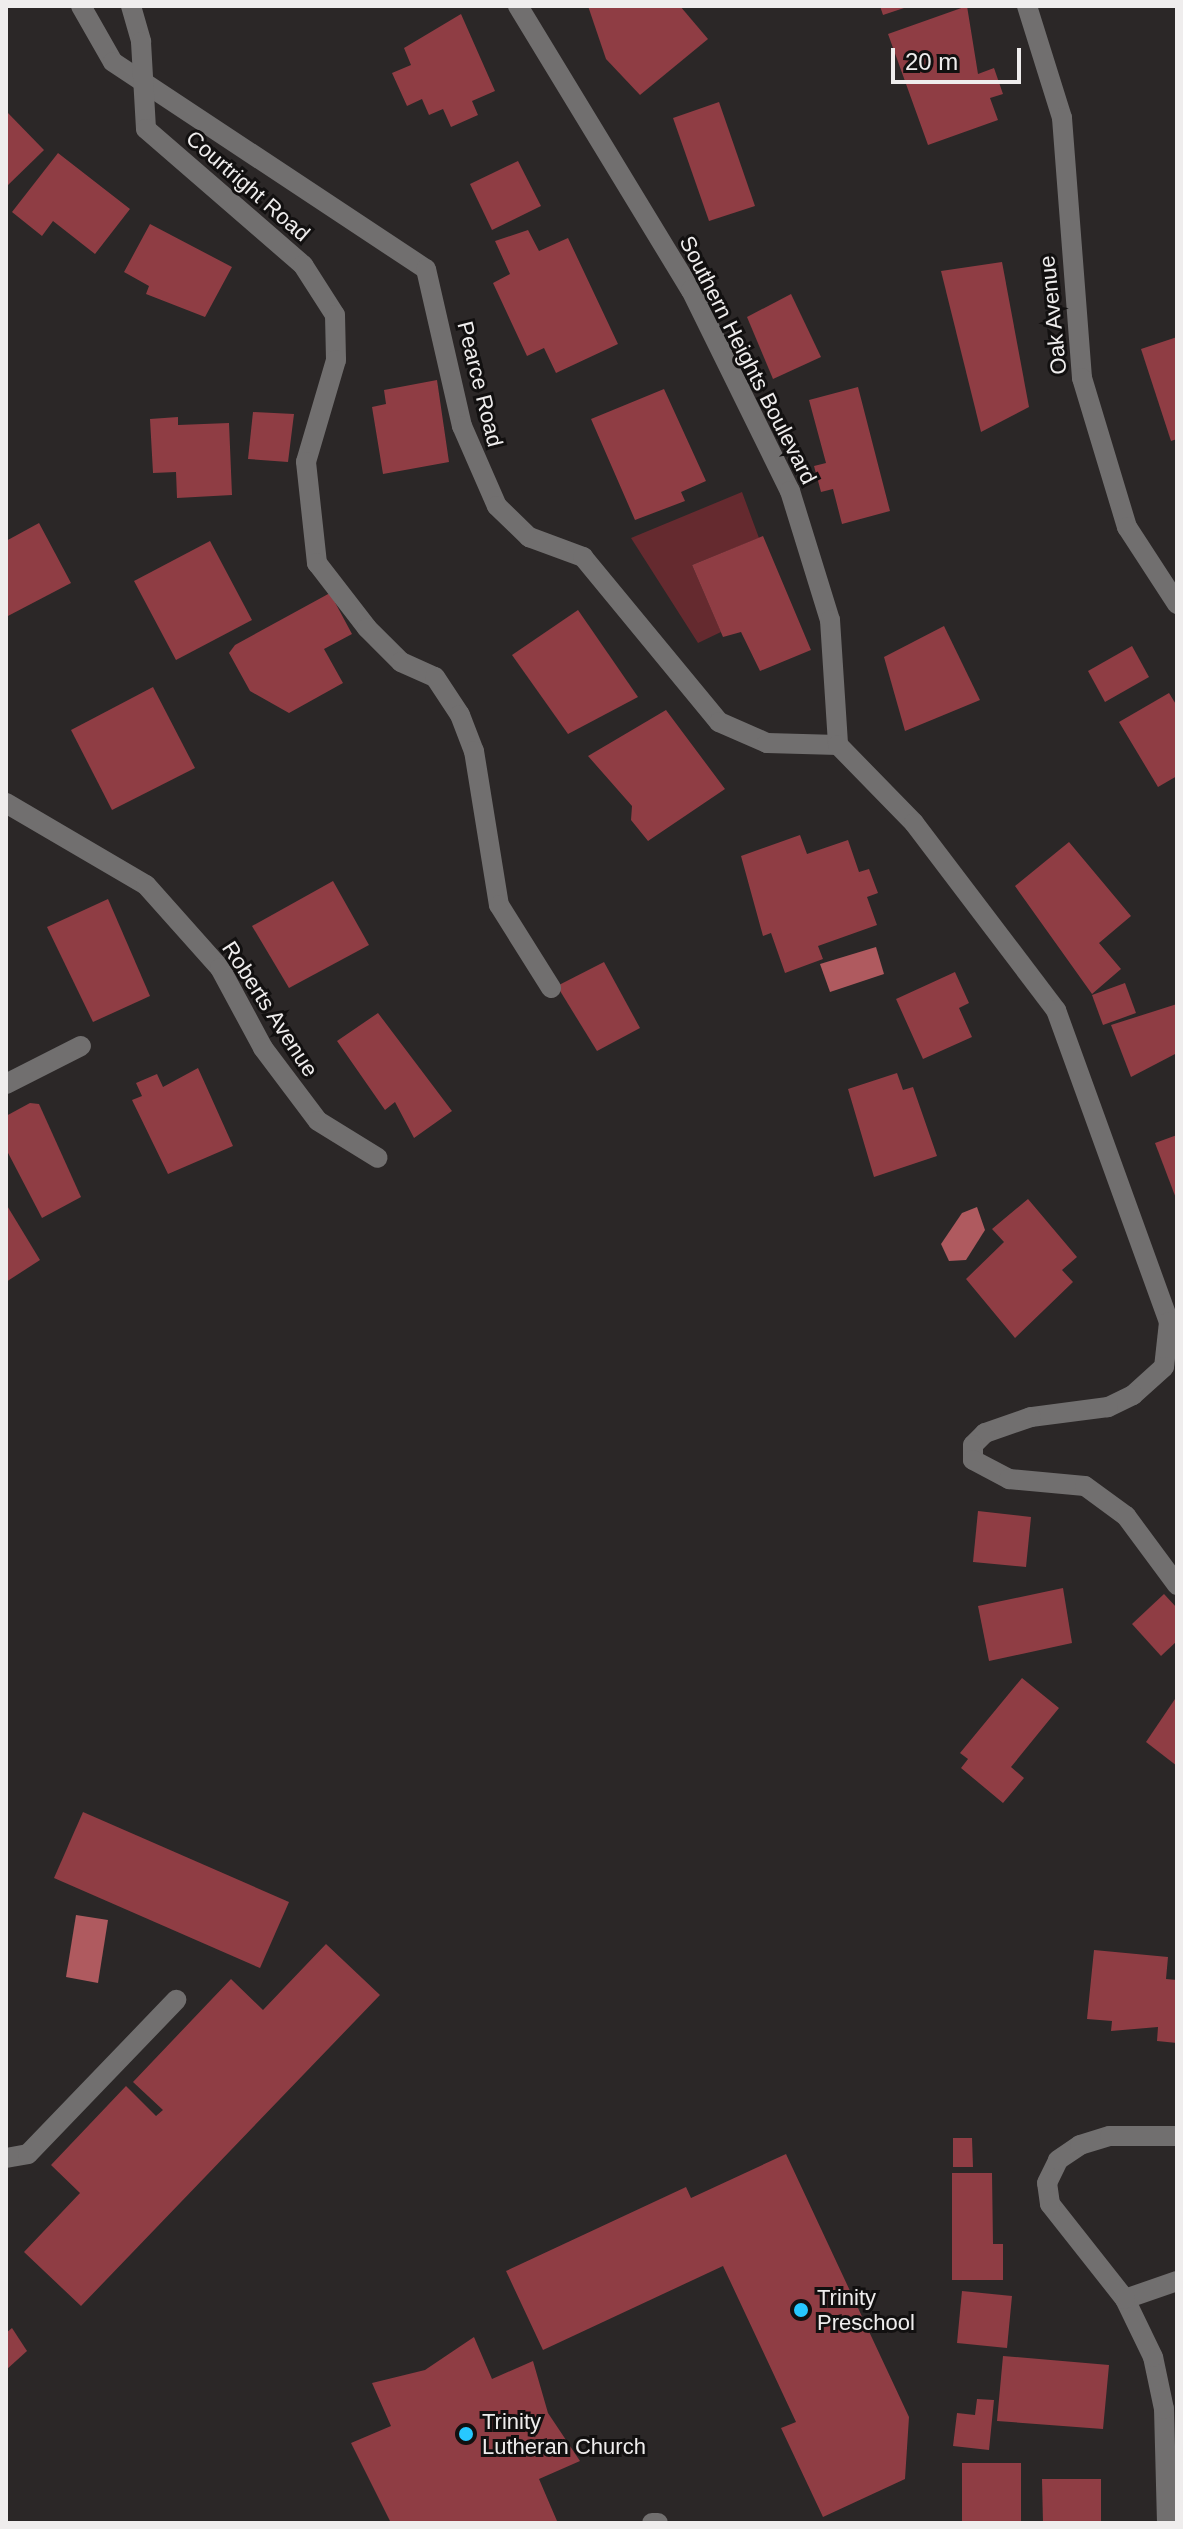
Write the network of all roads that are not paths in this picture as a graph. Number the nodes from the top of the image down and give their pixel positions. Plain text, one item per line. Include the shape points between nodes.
1 (81, 6) edge
2 (131, 6) edge
3 (518, 6) edge
4 (1027, 6) edge
5 (139, 82) junction
6 (1177, 604) edge
7 (838, 745) junction
8 (6, 803) edge
9 (551, 988) dead end
10 (81, 1046) dead end
11 (6, 1084) edge
12 (378, 1158) dead end
13 (1177, 1585) edge
14 (176, 2000) dead end
15 (1177, 2136) edge
16 (6, 2158) edge
17 (1177, 2281) edge
18 (1125, 2299) junction
19 (1167, 2523) edge

1 - 5 street, Pearce Road via 113,62
2 - 5 street, Courtright Road via 141,42
3 - 7 street, Southern Heights Boulevard via 691,290 790,491 830,620
4 - 6 street, Oak Avenue via 1062,118 1082,378 1127,527
5 - 7 street, Pearce Road via 426,269 462,426 497,506 529,537 583,557 719,722 767,743
5 - 9 street, Courtright Road via 146,129 303,265 335,315 336,360 306,462 317,563 367,628 401,662 435,677 460,715 474,751 499,905
7 - 13 street via 914,823 1056,1010 1169,1322 1164,1367 1133,1395 1108,1407 1006,1424 973,1445 983,1471 1085,1486 1126,1516
8 - 12 street, Roberts Avenue via 146,885 220,968 263,1048 318,1121
10 - 11 street
14 - 16 street via 28,2154
15 - 18 street via 1110,2136 1080,2145 1058,2160 1047,2183 1050,2204
17 - 18 street
18 - 19 street via 1153,2357 1164,2409

